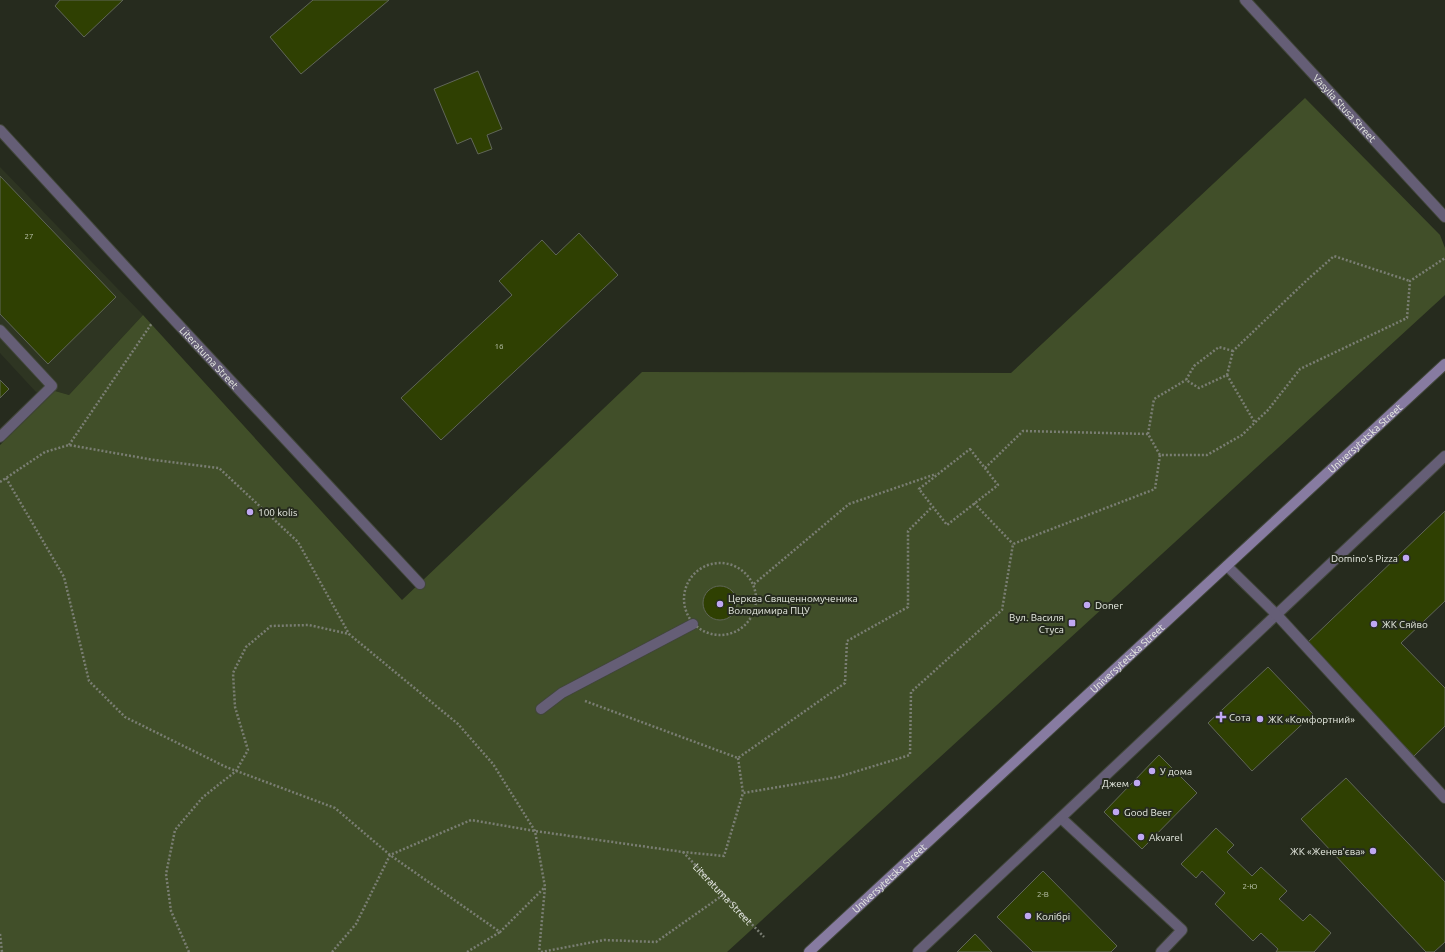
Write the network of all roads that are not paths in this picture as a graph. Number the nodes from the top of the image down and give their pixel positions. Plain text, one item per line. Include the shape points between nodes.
1 (1244, 0) edge
2 (0, 130) edge
3 (1445, 217) edge
4 (0, 330) edge
5 (1445, 364) edge
6 (0, 437) edge
7 (1445, 456) edge
8 (1227, 566) junction
9 (420, 584) dead end
10 (1277, 615) junction
11 (693, 624) road end
12 (541, 709) dead end
13 (1445, 798) edge
14 (1061, 818) junction
15 (814, 950) edge
16 (918, 952) edge
17 (1161, 952) edge

1 - 3 street, Vasylia Stusa Street
2 - 9 street, Literaturna Street
4 - 6 street via 52,386
5 - 8 main road, Universytetska Street
7 - 10 street
8 - 10 street
8 - 15 main road, Universytetska Street
10 - 13 street
10 - 14 street
11 - 12 street via 562,693
14 - 16 street
14 - 17 street via 1182,930

